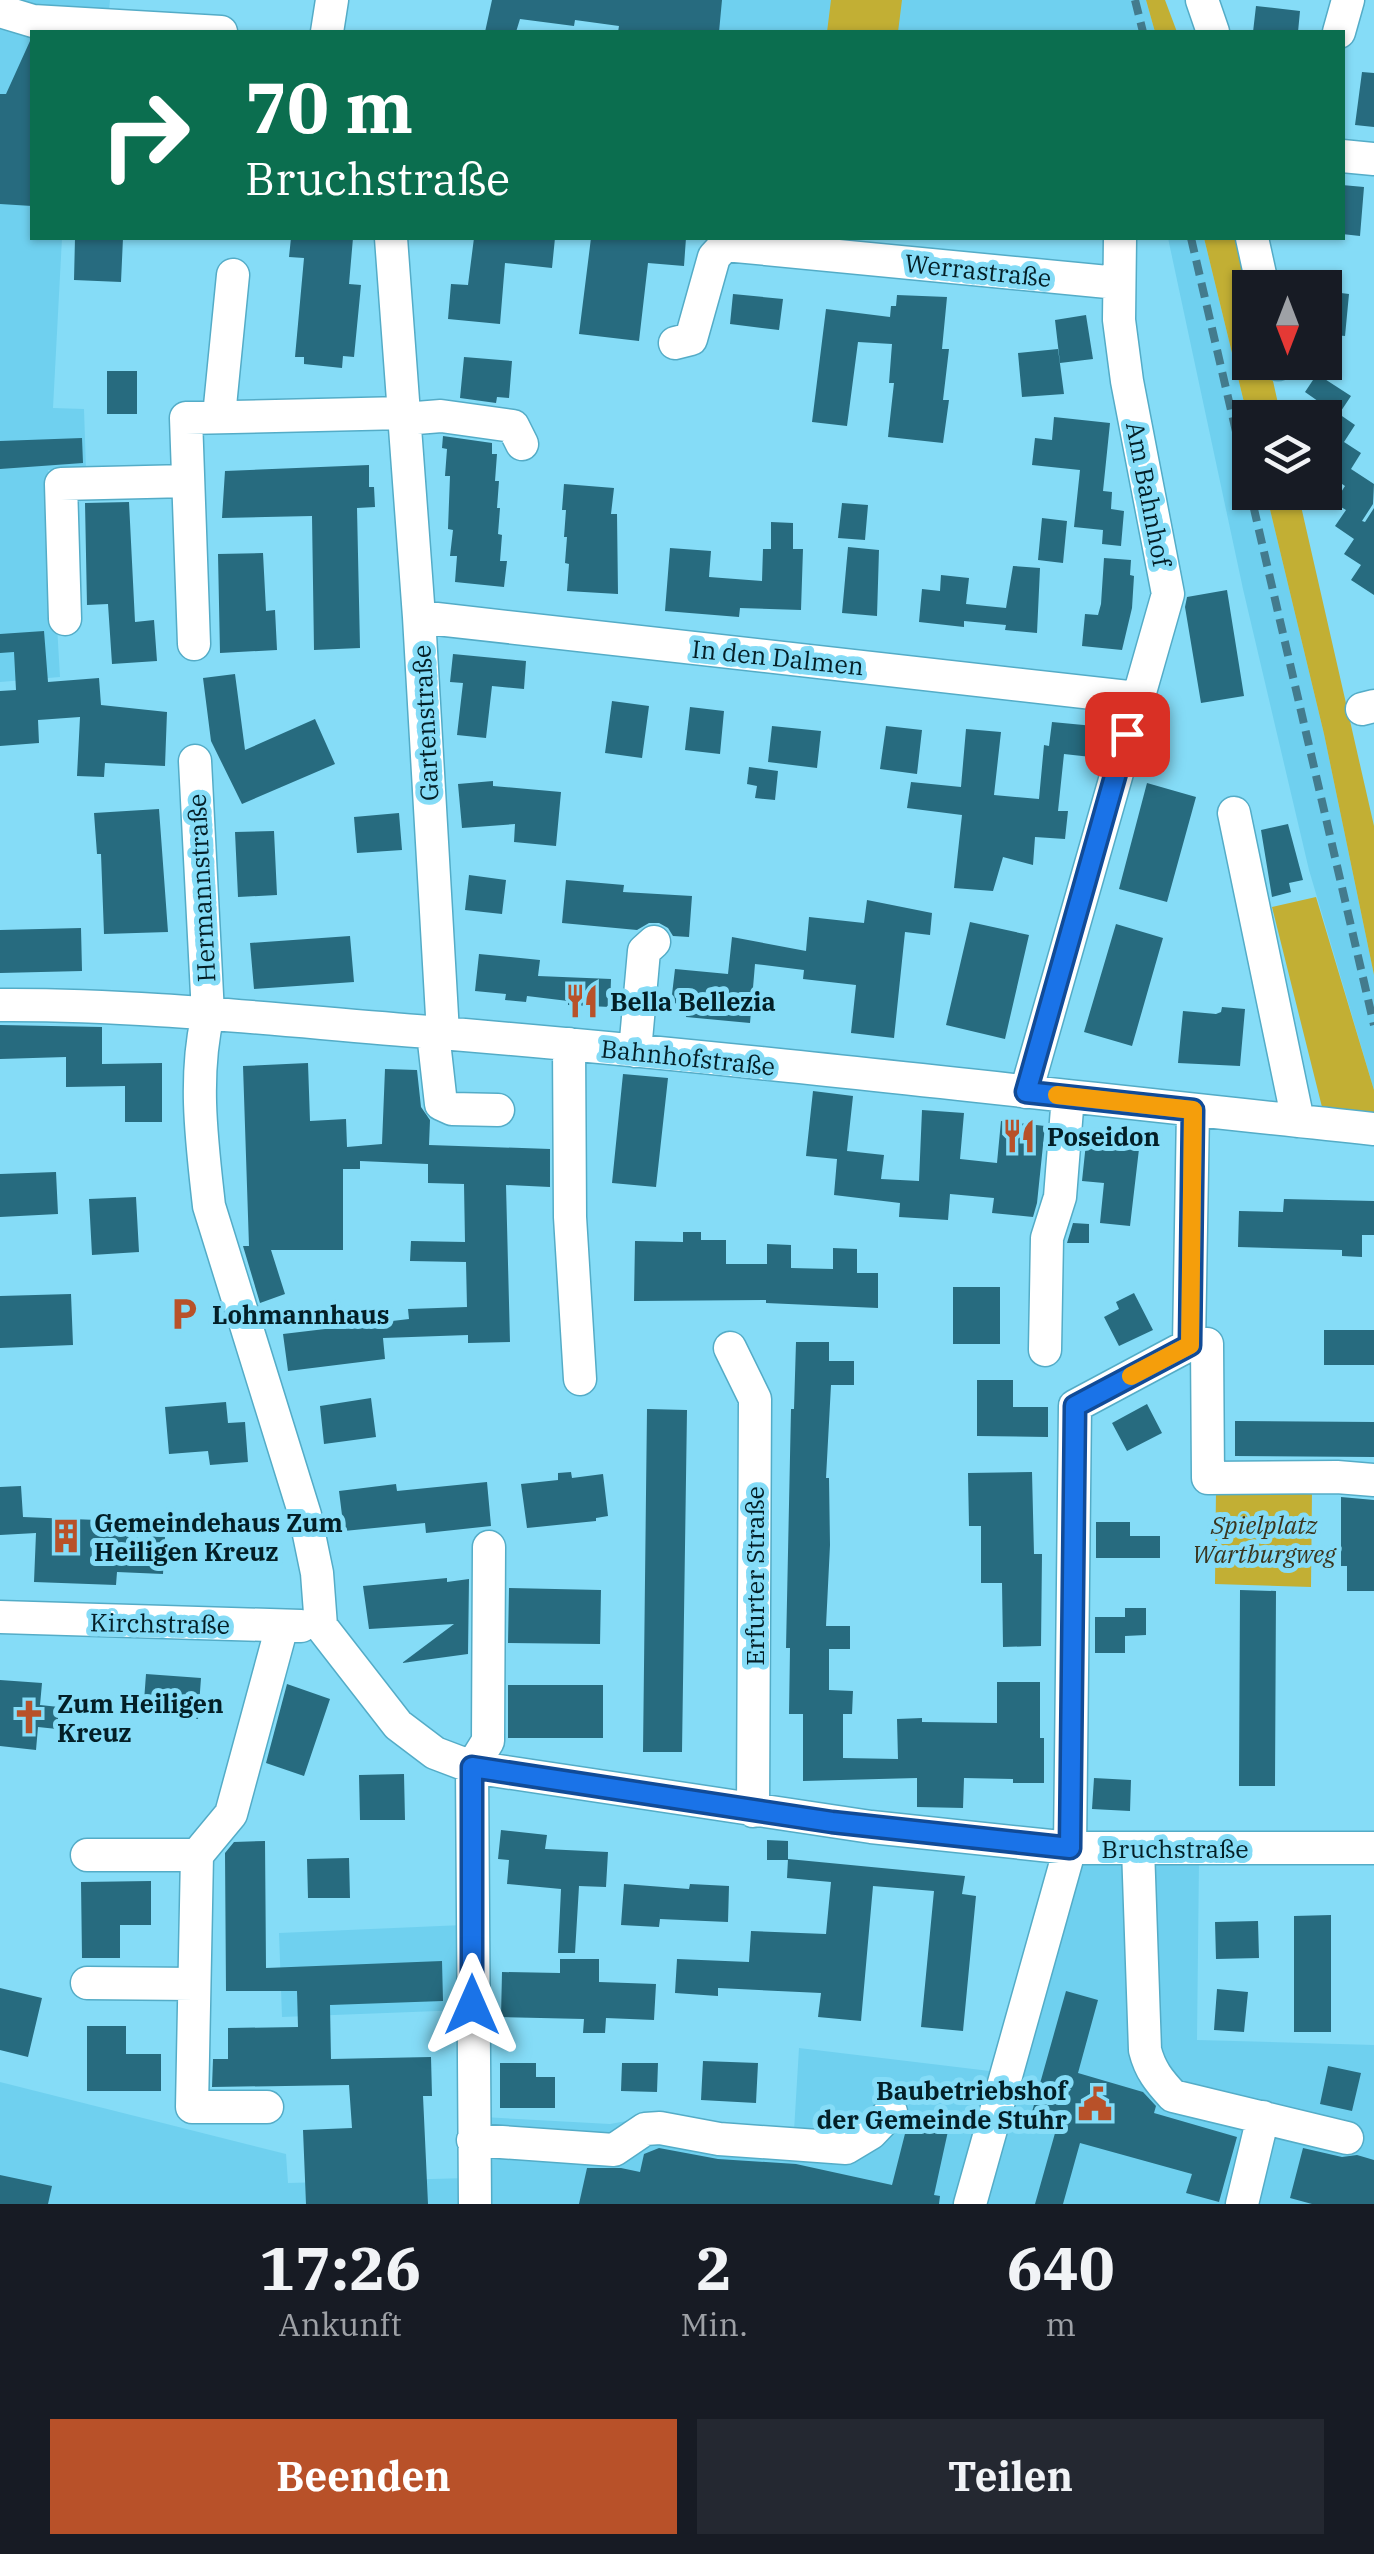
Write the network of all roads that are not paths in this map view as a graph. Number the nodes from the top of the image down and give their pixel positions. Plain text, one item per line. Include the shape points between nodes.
1 (332, 0) edge
2 (1202, 0) edge
3 (1348, 0) edge
4 (4, 10) edge
5 (183, 30) edge
6 (327, 30) edge
7 (1212, 30) edge
8 (1340, 30) edge
9 (1345, 156) edge
10 (1374, 159) edge
11 (390, 240) edge
12 (1120, 240) edge
13 (1252, 240) edge
14 (1278, 240) edge
15 (725, 241) edge
16 (1259, 270) edge
17 (1267, 270) edge
18 (233, 275) dead end
19 (1118, 284) junction
20 (675, 342) dead end
21 (220, 416) junction
22 (404, 416) junction
23 (522, 444) dead end
24 (188, 482) junction
25 (419, 617) junction
26 (66, 620) dead end
27 (194, 644) dead end
28 (1137, 698) junction
29 (195, 761) dead end
30 (1234, 812) dead end
31 (654, 942) dead end
32 (0, 1005) edge
33 (208, 1014) junction
34 (438, 1033) junction
35 (569, 1044) junction
36 (635, 1050) junction
37 (1026, 1092) junction
38 (1068, 1096) junction
39 (498, 1110) dead end
40 (1193, 1110) junction
41 (1298, 1121) junction
42 (1374, 1129) edge
43 (1190, 1345) junction
44 (730, 1348) dead end
45 (1045, 1350) dead end
46 (580, 1379) dead end
47 (1374, 1480) edge
48 (489, 1547) dead end
49 (0, 1617) edge
50 (282, 1626) junction
51 (321, 1626) junction
52 (472, 1767) junction
53 (752, 1811) junction
54 (1070, 1848) junction
55 (1138, 1848) junction
56 (1374, 1848) edge
57 (88, 1855) dead end
58 (197, 1855) junction
59 (88, 1983) dead end
60 (194, 1984) junction
61 (268, 2107) dead end
62 (892, 2112) dead end
63 (1263, 2117) junction
64 (1347, 2138) dead end
65 (473, 2140) junction
66 (475, 2204) edge
67 (970, 2204) edge
68 (1242, 2204) edge

1 - 6 street
2 - 7 street
3 - 8 street
4 - 5 street via 33,22
9 - 10 street
11 - 22 street, Gartenstraße
12 - 19 street, Am Bahnhof
13 - 16 street
14 - 17 street
15 - 19 street, Werrastraße
15 - 20 street via 714,257 691,340
18 - 21 street
19 - 28 street, Am Bahnhof via 1127,382 1168,594
21 - 22 street
21 - 24 street via 186,418
22 - 23 street via 513,426
22 - 25 street, Gartenstraße
24 - 26 street via 61,484
24 - 27 street
25 - 28 street, In den Dalmen
25 - 34 street, Gartenstraße
28 - 37 street, Am Bahnhof
29 - 33 street, Hermannstraße
30 - 41 street
31 - 36 street via 644,952
32 - 33 street, Bahnhofstraße
33 - 34 street, Bahnhofstraße
33 - 51 street, Hermannstraße via 200,1050 209,1206 305,1515
34 - 35 street, Bahnhofstraße
34 - 39 street, Gartenstraße via 440,1104
35 - 36 street, Bahnhofstraße
35 - 46 street
36 - 37 street, Bahnhofstraße
37 - 38 street, Bahnhofstraße
38 - 40 street, Bahnhofstraße
38 - 45 street via 1060,1197 1047,1238
40 - 41 street, Bahnhofstraße
40 - 43 street
41 - 42 street, Bahnhofstraße
43 - 47 street via 1207,1344 1208,1478
43 - 54 street via 1075,1406
44 - 53 street, Erfurter Straße via 756,1398
48 - 52 street via 488,1742
49 - 50 street, Kirchstraße
50 - 51 street, Kirchstraße
50 - 58 street via 231,1814
51 - 52 street, Bruchstraße via 398,1726 435,1753
52 - 53 street, Bruchstraße
52 - 65 street via 487,1821
53 - 54 street, Bruchstraße
54 - 55 street, Bruchstraße
54 - 67 street
55 - 56 street, Bruchstraße
55 - 63 street via 1149,2066 1173,2096
57 - 58 street
58 - 60 street
59 - 60 street
60 - 61 street via 192,2107
62 - 65 street via 846,2148 660,2128 645,2129 614,2150
63 - 64 street
63 - 68 street
65 - 66 street

